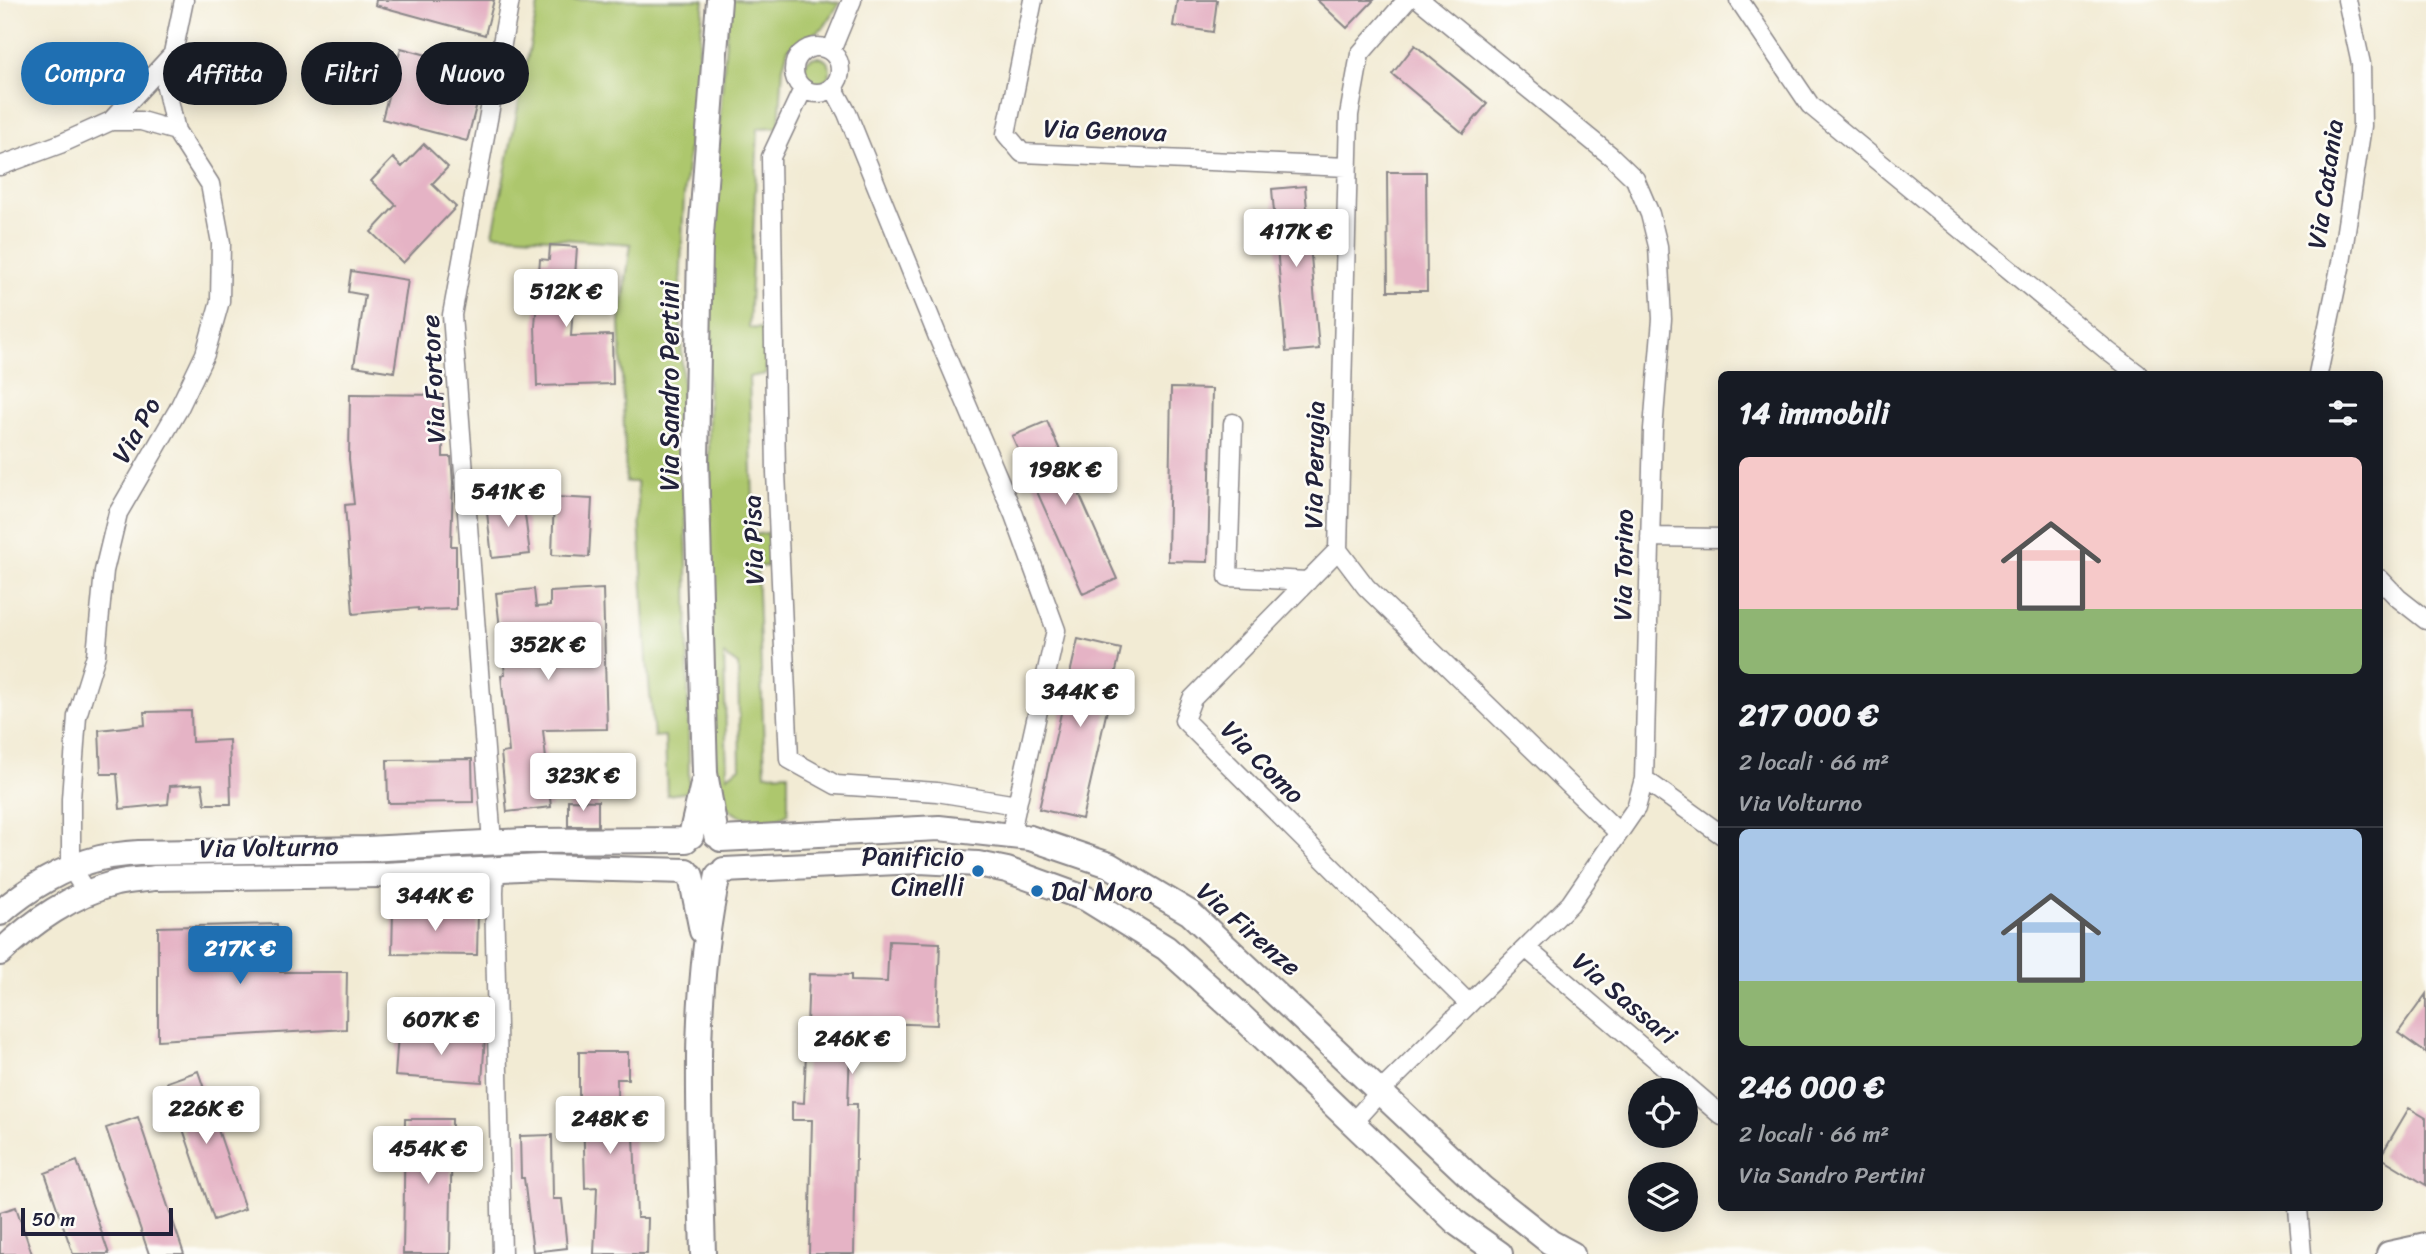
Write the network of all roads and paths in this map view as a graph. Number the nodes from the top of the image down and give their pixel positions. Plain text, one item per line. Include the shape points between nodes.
1 (184, 0) edge
2 (510, 0) edge
3 (719, 0) edge
4 (852, 0) edge
5 (1033, 0) edge
6 (1407, 0) edge
7 (1420, 0) edge
8 (1739, 0) edge
9 (2347, 0) edge
10 (175, 42) edge
11 (831, 51) junction
12 (163, 65) edge
13 (833, 87) junction
14 (803, 89) junction
15 (170, 105) edge
16 (111, 121) junction
17 (176, 131) junction
18 (0, 166) edge
19 (1347, 167) junction
20 (2134, 371) edge
21 (2319, 371) edge
22 (1233, 423) dead end
23 (1650, 537) junction
24 (1718, 538) edge
25 (1338, 550) junction
26 (1308, 581) junction
27 (2383, 582) edge
28 (2426, 620) edge
29 (705, 773) junction
30 (1644, 779) junction
31 (1017, 805) junction
32 (1718, 832) edge
33 (1619, 833) junction
34 (1010, 836) junction
35 (719, 837) junction
36 (689, 838) junction
37 (492, 842) junction
38 (71, 868) junction
39 (495, 869) junction
40 (721, 872) junction
41 (688, 873) junction
42 (87, 893) junction
43 (0, 913) edge
44 (705, 946) junction
45 (1526, 948) junction
46 (0, 953) edge
47 (1469, 1003) junction
48 (1381, 1091) junction
49 (1718, 1113) edge
50 (1351, 1124) junction
51 (2298, 1211) edge
52 (2426, 1246) edge
53 (502, 1254) edge
54 (704, 1254) edge
55 (1500, 1254) edge
56 (1572, 1254) edge
57 (2302, 1254) edge
58 (2389, 1254) edge

1 - 10 street, Via Po
2 - 37 street, Via Fortore via 452,315
3 - 29 street, Via Sandro Pertini via 700,248 696,459
4 - 11 street
5 - 19 street, Via Genova via 1006,134 1022,153
6 - 19 street, Via Perugia via 1360,54 1349,115
7 - 23 street, Via Torino via 1611,156 1640,190 1658,246 1662,319
8 - 20 street via 1810,105
9 - 21 street, Via Catania via 2361,64 2362,126
11 - 13 street via 841,73
11 - 14 street via 808,48 796,60 794,75
12 - 16 street
13 - 14 street via 818,93
13 - 31 street via 1014,515 1056,629
14 - 31 street, Via Pisa via 771,157 776,472 789,759 836,785 937,792
15 - 17 street, Via Po
16 - 17 street via 141,121
16 - 18 street
17 - 38 street, Via Po via 210,184 221,243 220,301 205,354 118,513 104,571 96,655 76,716
19 - 25 street, Via Perugia
22 - 26 street via 1228,578
23 - 24 street
23 - 30 street, Via Torino
25 - 26 street, Via Como
25 - 33 street, Via Perugia via 1366,587
26 - 47 street, Via Como via 1192,699 1184,720
27 - 28 street
29 - 35 street, Via Sandro Pertini
29 - 36 street, Via Sandro Pertini
30 - 32 street
30 - 33 street, Via Torino via 1636,808
31 - 34 street
33 - 45 street, Via Torino via 1570,904
34 - 35 street, Via Firenze via 939,828
34 - 48 street, Via Firenze via 1030,838 1109,866 1190,912
35 - 36 street via 704,832
35 - 40 street, Via Sandro Pertini via 728,854
36 - 37 street, Via Volturno
36 - 41 street, Via Sandro Pertini via 680,856
37 - 38 street, Via Volturno via 138,853 102,857
38 - 42 street
38 - 43 street, Via Volturno
39 - 41 street, Via Volturno
39 - 42 street, Via Volturno via 155,878
39 - 53 street
40 - 41 street via 705,880
40 - 44 street, Via Sandro Pertini
40 - 50 street via 919,860 978,864 1087,899 1166,948
41 - 44 street, Via Sandro Pertini
42 - 46 street, Via Volturno via 27,929
44 - 54 street, Via Sandro Pertini via 698,1054
45 - 47 street, Via Torino
45 - 49 street, Via Sassari
47 - 48 street, Via Torino
48 - 50 street, Via Torino
48 - 56 street, Via Firenze via 1482,1188
50 - 55 street via 1458,1224
51 - 57 street
52 - 58 street

